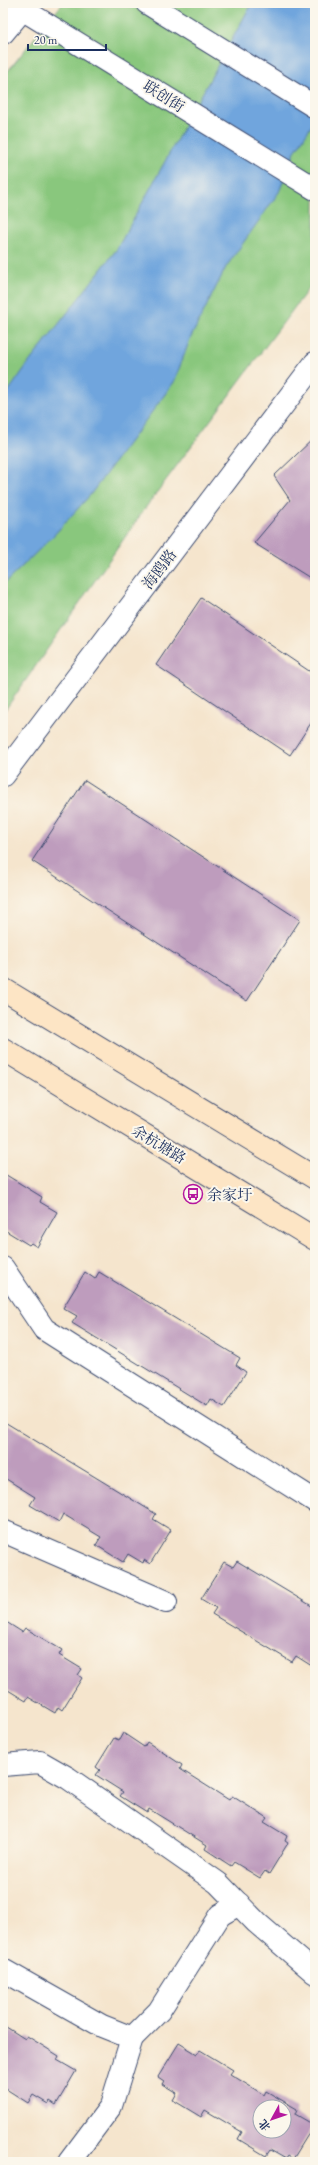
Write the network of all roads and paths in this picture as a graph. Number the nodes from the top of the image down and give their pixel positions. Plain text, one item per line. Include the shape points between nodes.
1 (147, 3) edge
2 (21, 5) edge
3 (3, 33) edge
4 (315, 107) edge
5 (315, 189) edge
6 (315, 364) edge
7 (3, 774) edge
8 (3, 989) edge
9 (3, 1049) edge
10 (315, 1178) edge
11 (315, 1239) edge
12 (3, 1268) edge
13 (315, 1501) edge
14 (3, 1531) edge
15 (166, 1602) dead end
16 (3, 1765) edge
17 (239, 1904) junction
18 (3, 1970) edge
19 (315, 1973) edge
20 (132, 2038) junction
21 (68, 2162) edge

1 - 4 street
2 - 3 street
2 - 5 street, 联创街
6 - 7 street, 海鸥路
8 - 10 main road
9 - 11 main road, 余杭塘路
12 - 13 street via 44,1329
14 - 15 street
16 - 17 street via 40,1762 68,1778 218,1882
17 - 19 street
17 - 20 street via 220,1915 159,2010
18 - 20 street via 102,2026
20 - 21 street via 111,2106

